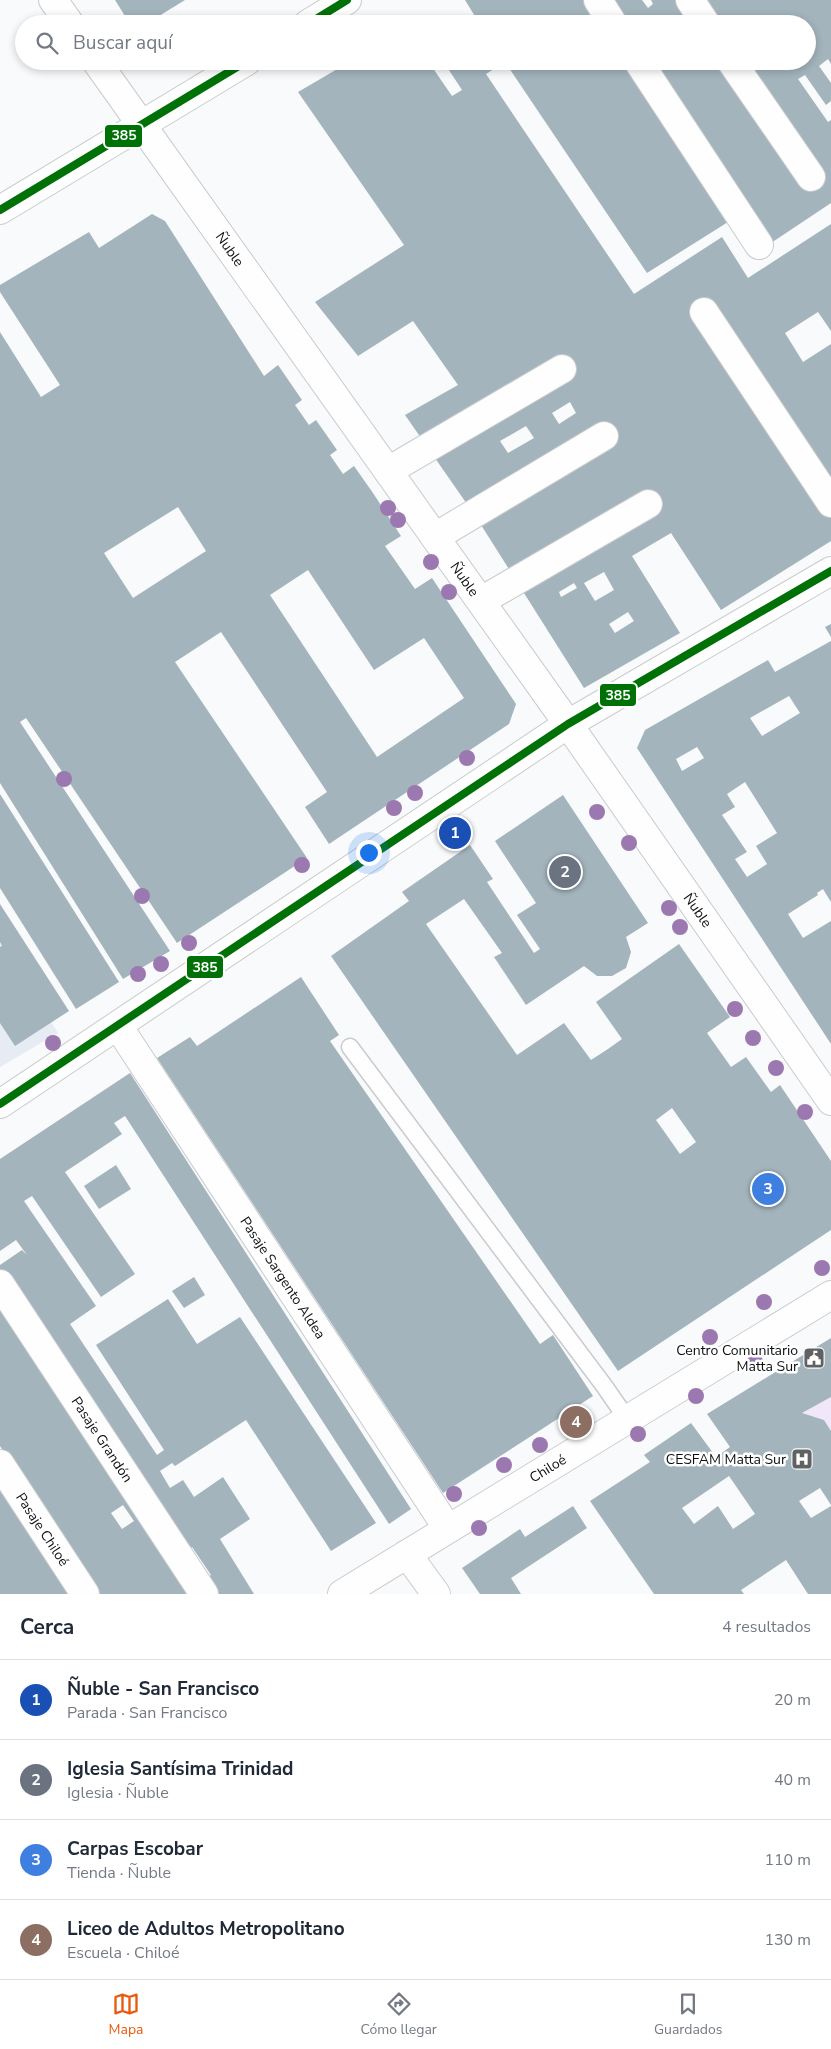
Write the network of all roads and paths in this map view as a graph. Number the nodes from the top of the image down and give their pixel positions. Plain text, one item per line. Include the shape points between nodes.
1 (53, 0) edge
2 (347, 0) edge
3 (598, 0) edge
4 (690, 0) edge
5 (64, 15) edge
6 (323, 15) edge
7 (607, 15) edge
8 (700, 15) edge
9 (102, 70) edge
10 (232, 70) edge
11 (644, 70) edge
12 (737, 70) edge
13 (142, 126) junction
14 (811, 178) dead end
15 (0, 210) edge
16 (759, 246) dead end
17 (704, 312) dead end
18 (562, 369) dead end
19 (604, 436) dead end
20 (388, 471) junction
21 (831, 503) edge
22 (648, 504) dead end
23 (435, 537) junction
24 (831, 571) edge
25 (481, 601) junction
26 (568, 724) junction
27 (118, 1026) junction
28 (350, 1047) dead end
29 (831, 1101) edge
30 (0, 1104) edge
31 (0, 1284) edge
32 (831, 1295) edge
33 (627, 1419) junction
34 (0, 1464) edge
35 (448, 1529) junction
36 (407, 1554) junction
37 (85, 1594) edge
38 (204, 1594) edge
39 (342, 1594) edge
40 (436, 1594) edge

1 - 5 street
2 - 6 street
3 - 7 street
4 - 8 street
9 - 13 street, Ñuble
10 - 13 street
11 - 16 street
12 - 14 street
13 - 15 street
13 - 20 street, Ñuble
17 - 21 street
18 - 20 street
19 - 23 street
20 - 23 street, Ñuble
22 - 25 street
23 - 25 street, Ñuble
24 - 26 street
25 - 26 street, Ñuble
26 - 27 street
26 - 29 street, Ñuble
27 - 30 street
27 - 35 street, Pasaje Sargento Aldea
28 - 33 lane
31 - 38 street, Pasaje Grandón
32 - 33 street, Chiloé
33 - 35 street, Chiloé
34 - 37 street, Pasaje Chiloé
35 - 36 street, Chiloé
36 - 39 street, Chiloé
36 - 40 street

